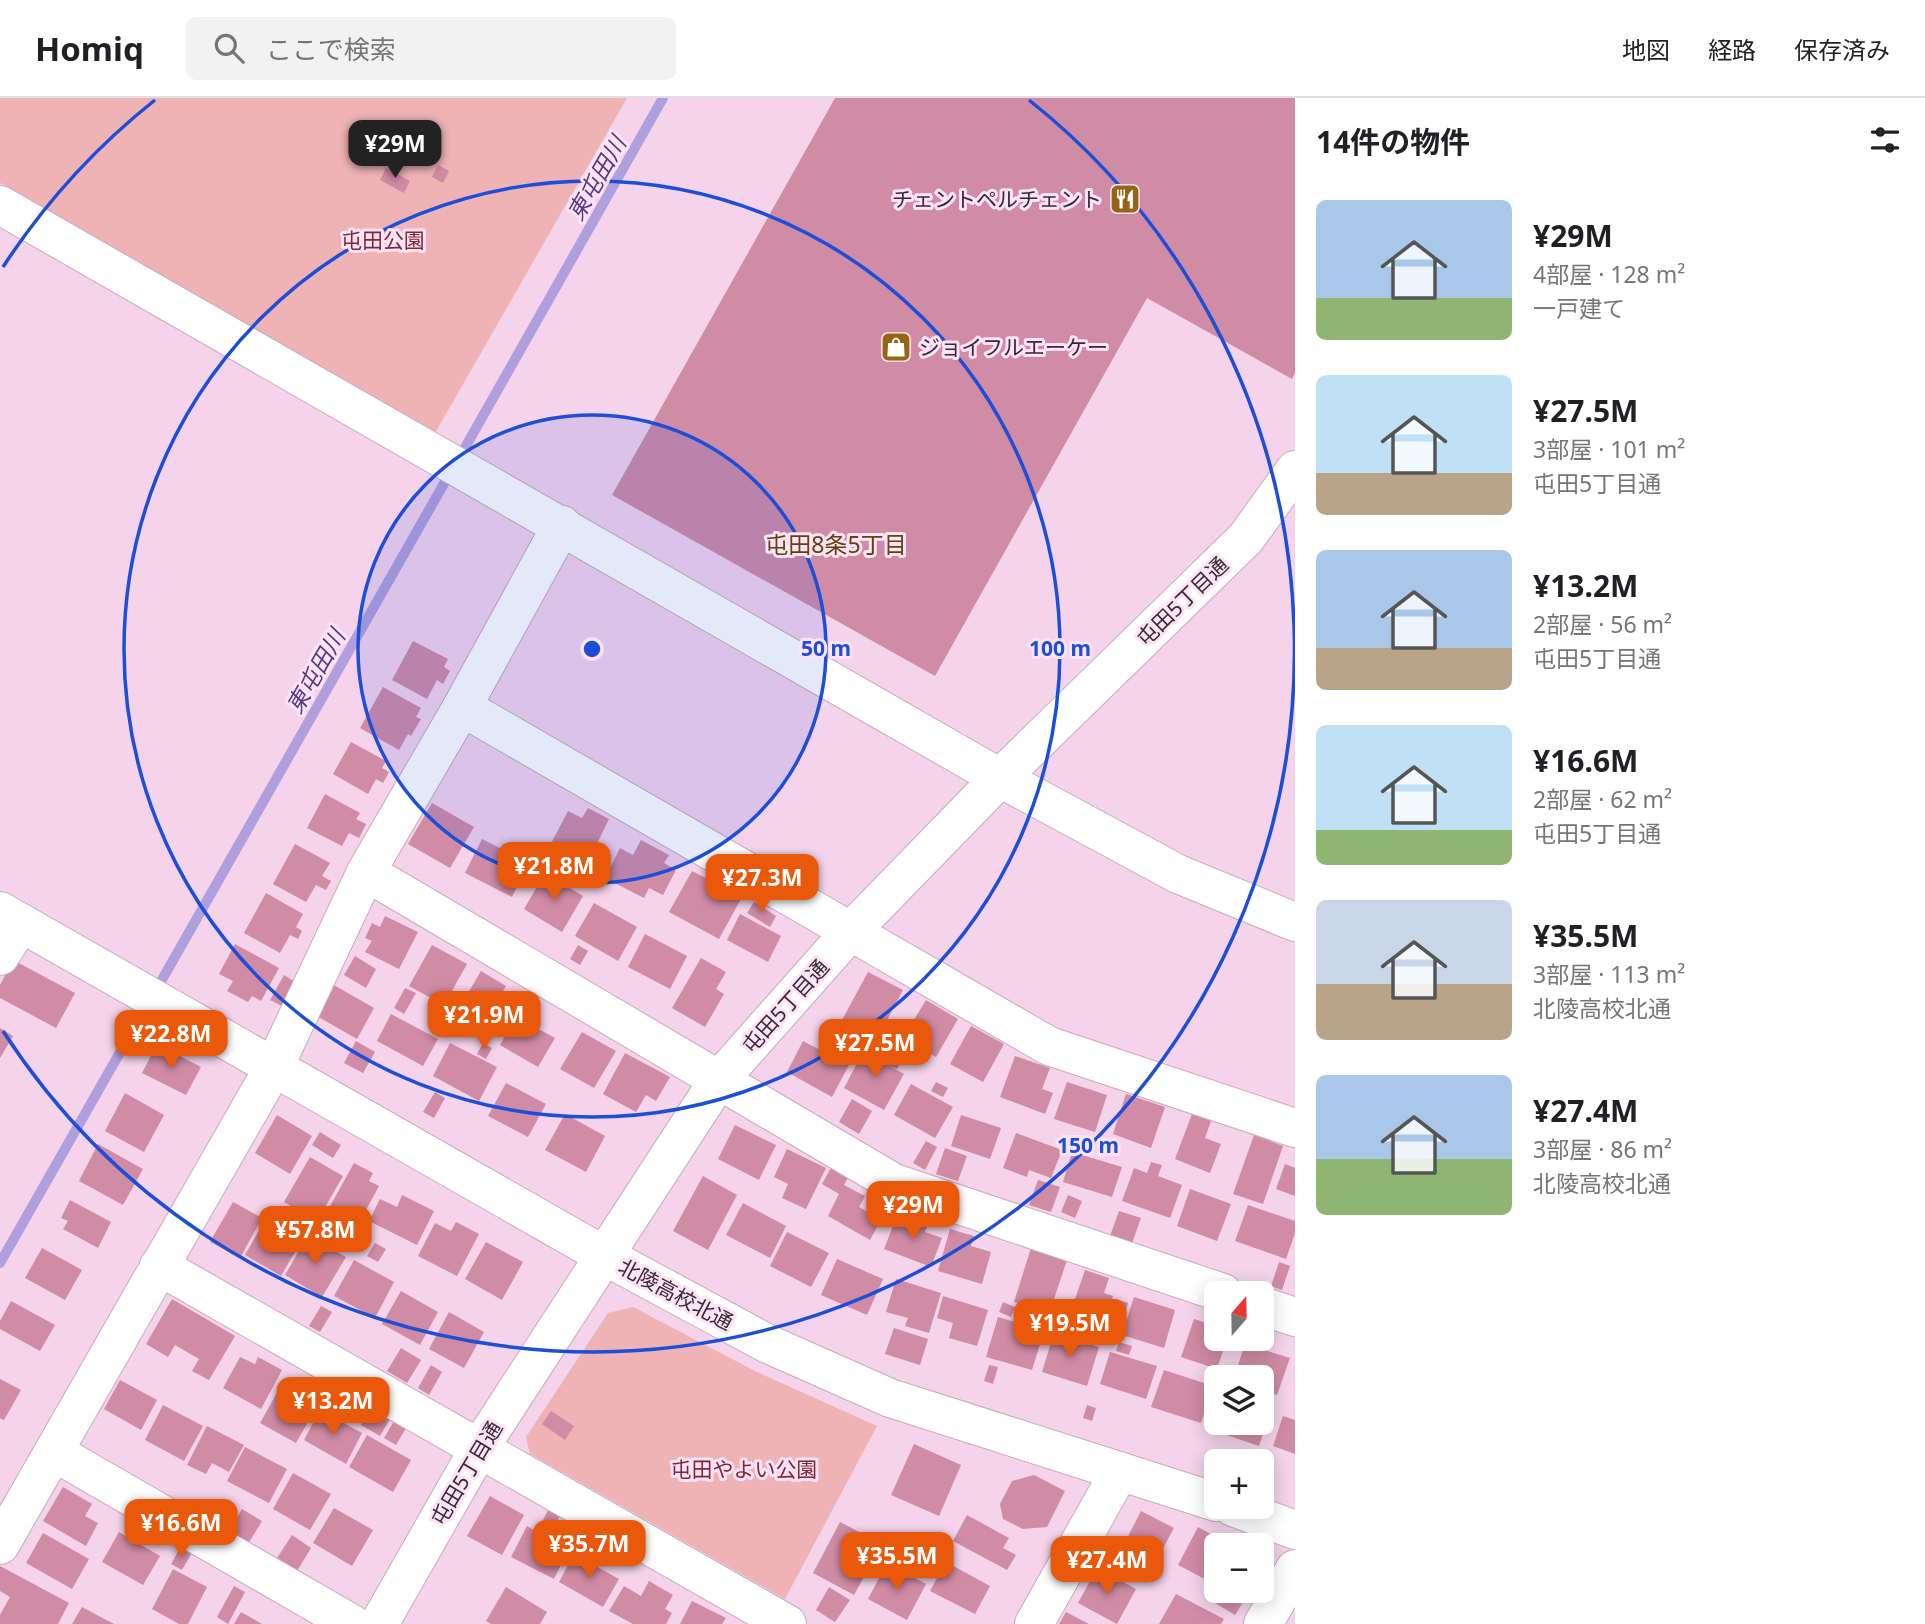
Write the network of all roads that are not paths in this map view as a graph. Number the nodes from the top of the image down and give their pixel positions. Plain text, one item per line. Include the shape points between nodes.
1 (0, 205) edge
2 (1295, 470) edge
3 (562, 525) junction
4 (461, 707) junction
5 (1000, 778) junction
6 (366, 872) junction
7 (11, 917) edge
8 (1295, 922) edge
9 (851, 931) junction
10 (0, 957) edge
11 (274, 1067) junction
12 (718, 1081) junction
13 (1295, 1128) edge
14 (605, 1256) junction
15 (159, 1266) junction
16 (1204, 1287) edge
17 (1274, 1310) edge
18 (1295, 1317) edge
19 (480, 1447) junction
20 (54, 1452) junction
21 (1120, 1471) junction
22 (1204, 1498) edge
23 (1265, 1519) edge
24 (1295, 1530) edge
25 (0, 1545) edge
26 (1295, 1569) edge
27 (352, 1624) edge
28 (379, 1624) edge
29 (786, 1624) edge
30 (1034, 1624) edge
31 (1263, 1624) edge

1 - 3 street
2 - 5 street, 屯田5丁目通 via 1246,538
3 - 4 street
3 - 5 street
4 - 6 street
4 - 9 street
5 - 8 street via 1178,874
5 - 9 street, 屯田5丁目通
6 - 11 street
6 - 12 street
7 - 10 street
7 - 11 street, 北陵高校北通
9 - 12 street, 屯田5丁目通
9 - 13 street via 1049,1046
11 - 14 street, 北陵高校北通
11 - 15 street
12 - 14 street, 屯田5丁目通
12 - 16 street via 894,1183
14 - 19 street, 屯田5丁目通
14 - 21 street, 北陵高校北通 via 768,1344 890,1398
15 - 19 street
15 - 20 street
17 - 18 street
19 - 28 street, 屯田5丁目通
19 - 29 street
20 - 25 street
20 - 27 street
21 - 22 street, 北陵高校北通
21 - 30 street
23 - 24 street
26 - 31 street

